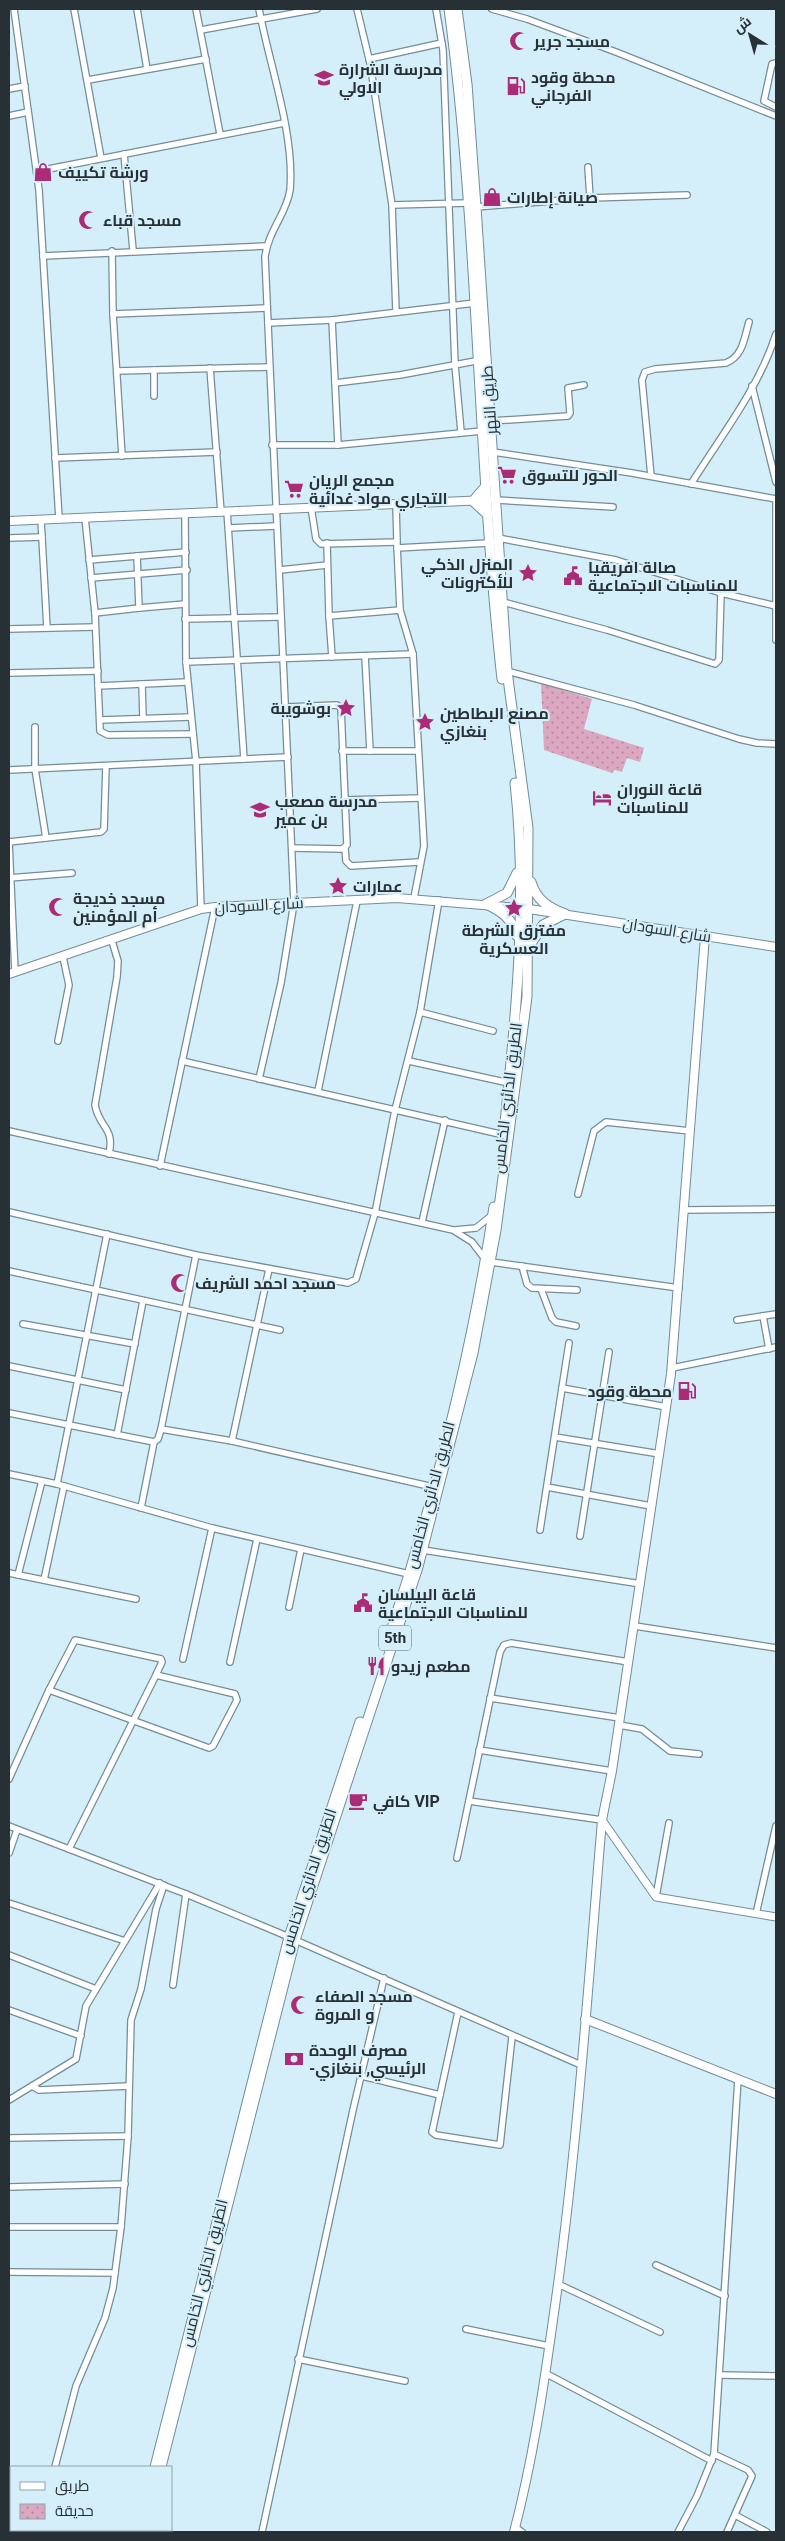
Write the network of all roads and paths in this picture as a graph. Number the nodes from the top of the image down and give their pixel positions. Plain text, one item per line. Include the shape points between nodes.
1 (14, 9) edge
2 (74, 9) edge
3 (137, 9) edge
4 (196, 9) edge
5 (259, 9) edge
6 (317, 9) edge
7 (357, 9) edge
8 (436, 9) edge
9 (449, 9) edge
10 (457, 9) edge
11 (492, 9) edge
12 (260, 17) junction
13 (201, 30) junction
14 (442, 43) junction
15 (206, 59) junction
16 (368, 59) junction
17 (776, 63) edge
18 (147, 69) junction
19 (88, 80) junction
20 (25, 86) junction
21 (9, 89) edge
22 (776, 107) edge
23 (28, 112) junction
24 (9, 116) edge
25 (776, 116) edge
26 (284, 123) junction
27 (220, 134) junction
28 (124, 154) junction
29 (101, 158) junction
30 (588, 167) dead end
31 (38, 171) junction
32 (687, 195) dead end
33 (590, 198) junction
34 (450, 203) junction
35 (392, 205) junction
36 (472, 205) junction
37 (266, 246) junction
38 (133, 250) junction
39 (112, 251) junction
40 (43, 256) junction
41 (475, 304) junction
42 (453, 305) junction
43 (267, 308) junction
44 (396, 311) junction
45 (113, 314) junction
46 (332, 320) junction
47 (749, 322) dead end
48 (268, 323) junction
49 (776, 334) edge
50 (482, 360) junction
51 (456, 365) junction
52 (210, 368) junction
53 (268, 368) junction
54 (154, 370) junction
55 (117, 371) junction
56 (335, 383) junction
57 (584, 385) dead end
58 (752, 386) junction
59 (154, 396) dead end
60 (491, 421) junction
61 (482, 431) junction
62 (461, 432) junction
63 (272, 445) junction
64 (338, 445) junction
65 (217, 452) junction
66 (493, 452) junction
67 (122, 456) junction
68 (55, 458) junction
69 (651, 476) junction
70 (776, 482) edge
71 (691, 484) junction
72 (486, 486) junction
73 (491, 500) junction
74 (473, 501) junction
75 (396, 505) junction
76 (311, 507) junction
77 (613, 507) dead end
78 (274, 510) junction
79 (224, 511) junction
80 (185, 513) junction
81 (488, 515) junction
82 (86, 518) junction
83 (59, 519) junction
84 (41, 520) junction
85 (9, 521) edge
86 (276, 526) junction
87 (228, 528) junction
88 (42, 537) junction
89 (9, 538) edge
90 (498, 538) junction
91 (327, 543) junction
92 (489, 543) junction
93 (397, 545) junction
94 (186, 552) junction
95 (137, 556) junction
96 (90, 560) junction
97 (327, 565) junction
98 (187, 570) junction
99 (280, 570) junction
100 (136, 574) junction
101 (91, 578) junction
102 (721, 593) junction
103 (503, 602) junction
104 (185, 604) junction
105 (776, 605) edge
106 (139, 608) junction
107 (400, 610) junction
108 (94, 613) junction
109 (330, 616) junction
110 (281, 617) junction
111 (233, 618) junction
112 (185, 619) junction
113 (95, 627) junction
114 (46, 628) junction
115 (9, 629) edge
116 (776, 640) edge
117 (413, 654) junction
118 (365, 656) junction
119 (332, 657) junction
120 (283, 659) junction
121 (236, 661) junction
122 (186, 662) junction
123 (98, 671) junction
124 (9, 673) edge
125 (505, 673) junction
126 (187, 682) junction
127 (142, 684) junction
128 (98, 686) junction
129 (286, 706) junction
130 (191, 717) junction
131 (143, 718) junction
132 (100, 720) junction
133 (35, 727) dead end
134 (193, 734) junction
135 (776, 744) edge
136 (342, 751) junction
137 (370, 751) junction
138 (418, 751) junction
139 (288, 757) junction
140 (244, 759) junction
141 (196, 762) junction
142 (106, 766) junction
143 (35, 769) junction
144 (9, 770) edge
145 (522, 792) joint
146 (421, 798) junction
147 (344, 800) junction
148 (46, 838) junction
149 (9, 842) edge
150 (292, 848) junction
151 (345, 848) junction
152 (419, 862) junction
153 (519, 866) junction
154 (72, 873) dead end
155 (529, 876) junction
156 (10, 878) edge
157 (414, 898) junction
158 (439, 900) junction
159 (357, 901) junction
160 (294, 903) junction
161 (486, 904) junction
162 (215, 906) junction
163 (201, 909) junction
164 (524, 909) junction
165 (11, 910) edge
166 (565, 914) junction
167 (705, 936) junction
168 (112, 941) junction
169 (519, 943) junction
170 (776, 947) edge
171 (529, 948) junction
172 (63, 957) junction
173 (12, 973) edge
174 (420, 1012) junction
175 (493, 1031) dead end
176 (58, 1041) dead end
177 (182, 1061) junction
178 (409, 1061) junction
179 (259, 1079) junction
180 (509, 1083) junction
181 (318, 1091) junction
182 (395, 1110) junction
183 (445, 1120) junction
184 (9, 1131) edge
185 (690, 1131) junction
186 (504, 1135) junction
187 (110, 1154) junction
188 (160, 1166) junction
189 (578, 1194) dead end
190 (776, 1209) edge
191 (685, 1210) junction
192 (9, 1212) edge
193 (375, 1213) junction
194 (492, 1215) junction
195 (422, 1222) junction
196 (453, 1230) junction
197 (107, 1234) junction
198 (196, 1255) junction
199 (488, 1261) junction
200 (522, 1266) junction
201 (269, 1269) junction
202 (9, 1271) edge
203 (679, 1288) junction
204 (541, 1289) junction
205 (95, 1290) junction
206 (577, 1290) dead end
207 (143, 1300) junction
208 (186, 1308) junction
209 (776, 1314) edge
210 (762, 1316) junction
211 (737, 1320) dead end
212 (23, 1324) dead end
213 (257, 1324) junction
214 (576, 1326) dead end
215 (280, 1330) dead end
216 (86, 1336) junction
217 (569, 1343) dead end
218 (135, 1344) junction
219 (776, 1347) edge
220 (769, 1349) junction
221 (608, 1352) dead end
222 (9, 1366) edge
223 (672, 1368) junction
224 (77, 1379) junction
225 (562, 1388) junction
226 (126, 1390) junction
227 (602, 1394) junction
228 (667, 1407) junction
229 (9, 1414) edge
230 (68, 1424) junction
231 (161, 1429) junction
232 (117, 1435) junction
233 (555, 1437) junction
234 (232, 1441) junction
235 (154, 1442) junction
236 (596, 1444) junction
237 (660, 1454) junction
238 (441, 1469) junction
239 (9, 1474) edge
240 (42, 1481) junction
241 (57, 1484) junction
242 (64, 1486) junction
243 (433, 1486) junction
244 (547, 1487) junction
245 (588, 1493) junction
246 (652, 1506) junction
247 (141, 1508) junction
248 (212, 1528) junction
249 (540, 1530) dead end
250 (580, 1536) dead end
251 (257, 1539) junction
252 (301, 1549) junction
253 (422, 1550) junction
254 (9, 1573) edge
255 (409, 1574) junction
256 (18, 1575) junction
257 (44, 1580) junction
258 (641, 1584) junction
259 (136, 1599) dead end
260 (289, 1607) dead end
261 (635, 1626) junction
262 (776, 1648) edge
263 (183, 1659) dead end
264 (230, 1662) dead end
265 (629, 1662) junction
266 (156, 1675) junction
267 (49, 1690) junction
268 (490, 1698) junction
269 (132, 1721) junction
270 (620, 1722) junction
271 (479, 1750) junction
272 (699, 1754) dead end
273 (612, 1771) junction
274 (9, 1779) edge
275 (469, 1801) junction
276 (602, 1820) junction
277 (670, 1823) dead end
278 (9, 1826) edge
279 (776, 1826) edge
280 (17, 1830) junction
281 (69, 1849) junction
282 (9, 1853) edge
283 (457, 1858) dead end
284 (162, 1884) junction
285 (186, 1894) junction
286 (656, 1897) junction
287 (9, 1902) edge
288 (756, 1914) junction
289 (776, 1917) edge
290 (292, 1938) junction
291 (126, 1941) junction
292 (9, 1955) edge
293 (384, 1978) junction
294 (173, 1985) dead end
295 (96, 1989) junction
296 (9, 2010) edge
297 (458, 2012) junction
298 (585, 2019) junction
299 (81, 2036) junction
300 (512, 2036) junction
301 (581, 2065) junction
302 (362, 2076) junction
303 (738, 2079) junction
304 (32, 2086) junction
305 (129, 2086) junction
306 (776, 2094) edge
307 (440, 2095) junction
308 (9, 2100) edge
309 (128, 2136) junction
310 (9, 2138) edge
311 (124, 2184) junction
312 (9, 2187) edge
313 (121, 2227) junction
314 (9, 2228) edge
315 (656, 2265) dead end
316 (9, 2272) edge
317 (115, 2273) junction
318 (558, 2284) junction
319 (725, 2296) junction
320 (466, 2330) dead end
321 (660, 2332) dead end
322 (549, 2346) junction
323 (185, 2360) junction
324 (298, 2360) junction
325 (545, 2373) junction
326 (720, 2375) junction
327 (776, 2376) edge
328 (405, 2381) dead end
329 (714, 2454) junction
330 (712, 2461) junction
331 (55, 2466) edge
332 (155, 2466) edge
333 (162, 2466) edge
334 (735, 2515) junction
335 (515, 2530) edge
336 (262, 2532) edge
337 (522, 2532) edge
338 (678, 2532) edge
339 (727, 2532) edge
340 (768, 2532) edge

1 - 20 street
2 - 19 street
3 - 18 street
4 - 13 street
5 - 12 street
6 - 12 street
7 - 16 street
8 - 14 street
9 - 36 main road, طريق النهر
10 - 36 main road, طريق النهر via 467,84
11 - 25 street via 616,52
12 - 13 street
12 - 26 street
13 - 15 street
14 - 16 street
14 - 34 street
15 - 18 street
15 - 27 street
16 - 35 street
17 - 22 street via 772,64 764,101
18 - 19 street
19 - 29 street
20 - 21 street
20 - 23 street
23 - 24 street
23 - 31 street
26 - 27 street
26 - 37 street via 290,191
27 - 28 street
28 - 29 street
28 - 38 street
29 - 31 street
30 - 33 street
31 - 40 street
32 - 33 street
33 - 36 street
34 - 35 street
34 - 36 street
34 - 42 street
35 - 44 street
36 - 41 main road, طريق النهر
36 - 50 main road, طريق النهر
37 - 38 street
37 - 43 street
38 - 39 street
39 - 40 street
39 - 45 street
40 - 68 street
41 - 42 street
41 - 50 main road, طريق النهر
42 - 44 street
42 - 51 street
43 - 45 street
43 - 48 street
44 - 46 street
45 - 55 street
46 - 48 street
46 - 56 street
47 - 69 street via 736,359 726,363 645,372 642,380
48 - 53 street
49 - 58 street via 770,354
50 - 51 street
50 - 60 main road, طريق النهر
50 - 61 main road, طريق النهر
51 - 56 street
51 - 62 street
52 - 53 street
52 - 54 street
52 - 65 street
53 - 63 street
54 - 55 street
54 - 59 street
55 - 67 street
56 - 64 street
57 - 60 street via 568,388 568,416
58 - 70 street
58 - 71 street
60 - 66 main road, طريق النهر
61 - 62 street
61 - 72 main road, طريق النهر
62 - 64 street
63 - 64 street
63 - 78 street
65 - 67 street
65 - 79 street
66 - 69 street
66 - 73 main road, طريق النهر
67 - 68 street
68 - 83 street
69 - 71 street
71 - 105 street via 776,499
72 - 73 main road, طريق النهر
72 - 74 main road
73 - 74 main road
73 - 77 street
73 - 81 main road, طريق النهر
73 - 90 main road, طريق النهر
74 - 75 main road
74 - 81 main road
75 - 76 main road
75 - 93 street
76 - 78 main road
76 - 91 street via 316,540 321,544
78 - 79 main road
78 - 86 street
79 - 80 main road
79 - 87 street
80 - 82 main road
80 - 94 street
81 - 92 main road, طريق النهر
82 - 83 main road
82 - 96 street
83 - 84 main road
84 - 85 main road
84 - 88 street
86 - 87 street
86 - 99 street
87 - 111 street
88 - 89 street
88 - 114 street
90 - 102 street via 616,560
90 - 103 main road, طريق النهر
91 - 93 street
91 - 97 street
92 - 93 street
92 - 125 main road, طريق النهر
93 - 107 street
94 - 95 street
94 - 98 street
95 - 96 street
95 - 100 street
96 - 101 street
97 - 99 street
97 - 109 street
98 - 100 street
98 - 104 street
99 - 110 street
100 - 101 street
100 - 106 street
101 - 108 street
102 - 103 street via 719,660 715,664
102 - 105 street
103 - 125 main road, طريق النهر
104 - 106 street
104 - 112 street
105 - 116 street
106 - 108 street
107 - 109 street
107 - 117 street
108 - 113 street
109 - 119 street
110 - 111 street
110 - 120 street
111 - 112 street
111 - 121 street
112 - 122 street
113 - 114 street
113 - 123 street
114 - 115 street
117 - 118 street
117 - 138 street
118 - 119 street
118 - 137 street
119 - 120 street
120 - 121 street
120 - 129 street
121 - 122 street
121 - 140 street
122 - 126 street
123 - 124 street
123 - 128 street
125 - 135 street via 634,705 739,739
125 - 145 main road, طريق النهر
125 - 153 main road, الطريق الدائري الخامس / 5th
126 - 127 street
126 - 130 street
127 - 128 street
127 - 131 street
128 - 132 street
129 - 136 street via 340,705
129 - 139 street
130 - 131 street
130 - 134 street
131 - 132 street
132 - 134 street via 100,731 104,735
133 - 143 street
134 - 141 street
136 - 137 street
136 - 147 street
137 - 138 street
138 - 146 street
139 - 140 street
139 - 150 street
140 - 141 street
141 - 142 street
141 - 163 street
142 - 143 street
142 - 148 street via 104,829 98,834
143 - 144 street
143 - 148 street
145 - 155 main road, الطريق الدائري الخامس / 5th via 528,828
146 - 147 street
146 - 152 street via 424,846
147 - 151 street
148 - 149 street
149 - 156 street
150 - 151 street
150 - 160 street
151 - 152 street via 346,861 351,866
152 - 157 street
153 - 161 main road via 507,893
153 - 164 main road, الطريق الدائري الخامس / 5th
154 - 156 street
155 - 164 main road, الطريق الدائري الخامس / 5th
155 - 166 main road via 534,892 543,903
156 - 165 street
157 - 158 main road, شارع السودان
157 - 159 main road, شارع السودان
158 - 161 main road, شارع السودان
158 - 174 street
159 - 160 main road, شارع السودان
159 - 181 street
160 - 162 main road, شارع السودان
160 - 179 street via 281,983
161 - 164 main road, شارع السودان
161 - 169 main road via 505,914
162 - 163 main road, شارع السودان
162 - 177 street
163 - 168 main road, شارع السودان
164 - 166 main road, شارع السودان
164 - 169 main road, الطريق الدائري الخامس / 5th
164 - 171 main road, الطريق الدائري الخامس / 5th
165 - 173 street
166 - 167 main road, شارع السودان
166 - 171 main road via 543,925
167 - 170 main road, شارع السودان
167 - 185 main road
168 - 172 main road, شارع السودان
168 - 187 street via 118,961 117,977 96,1105 100,1119 112,1138
169 - 180 main road, الطريق الدائري الخامس / 5th
171 - 199 main road, الطريق الدائري الخامس / 5th via 527,997
172 - 173 main road, شارع السودان
172 - 176 street via 69,985
174 - 175 street
174 - 178 street
177 - 179 street
177 - 188 street
178 - 180 street
178 - 182 street
179 - 181 street
180 - 186 main road, الطريق الدائري الخامس / 5th
181 - 182 street
182 - 183 street
182 - 193 street
183 - 186 street
183 - 195 street
184 - 187 street
185 - 189 street via 602,1124 594,1131
185 - 191 main road
186 - 194 main road, الطريق الدائري الخامس / 5th
187 - 188 street
188 - 193 street
190 - 191 street
191 - 203 main road
192 - 197 street
193 - 195 street
193 - 201 street via 359,1275 352,1282
194 - 196 street via 476,1228
194 - 199 main road, الطريق الدائري الخامس / 5th
195 - 196 street
196 - 199 street via 472,1242
197 - 198 street
197 - 205 street
198 - 201 street
198 - 208 street
199 - 200 street
199 - 238 main road, الطريق الدائري الخامس / 5th via 473,1353
200 - 203 street
200 - 204 street via 527,1284
201 - 213 street
202 - 205 street
203 - 223 main road
204 - 206 street
204 - 214 street via 556,1322
205 - 207 street
205 - 216 street
207 - 208 street
207 - 218 street
208 - 213 street
208 - 231 street
209 - 210 street
210 - 211 street
210 - 220 street
212 - 216 street
213 - 215 street
213 - 234 street
216 - 218 street
216 - 224 street
217 - 225 street
218 - 226 street
219 - 220 street
220 - 223 street
221 - 227 street
222 - 224 street
223 - 228 main road
224 - 226 street
224 - 230 street
225 - 227 street
225 - 233 street
226 - 232 street
227 - 228 street
227 - 236 street
228 - 237 main road
229 - 230 street
230 - 232 street
230 - 241 street
231 - 234 street
231 - 235 street
232 - 235 street
233 - 236 street
233 - 244 street
234 - 243 street
235 - 247 street
236 - 237 street
236 - 245 street
237 - 246 main road
238 - 243 main road, الطريق الدائري الخامس / 5th
238 - 253 main road, الطريق الدائري الخامس / 5th
239 - 240 street
240 - 241 street
240 - 256 street
241 - 242 street
242 - 247 street
242 - 257 street
243 - 255 main road, الطريق الدائري الخامس / 5th
244 - 245 street
244 - 249 street
245 - 246 street
245 - 250 street
246 - 258 main road
247 - 248 street
248 - 251 street
248 - 263 street
251 - 252 street
251 - 264 street
252 - 255 street
252 - 260 street
253 - 258 street
253 - 290 main road, الطريق الدائري الخامس / 5th
254 - 256 street
255 - 290 main road, الطريق الدائري الخامس / 5th
256 - 257 street
257 - 259 street
258 - 261 main road
261 - 262 street
261 - 265 main road
265 - 268 street via 511,1643 504,1645 500,1652
265 - 270 main road
266 - 267 street via 161,1659 75,1640
266 - 269 street
266 - 269 street via 235,1694 236,1700 213,1746 209,1748
267 - 269 street
267 - 274 street
268 - 270 street
268 - 271 street
269 - 281 street
270 - 272 street via 642,1729 670,1751
270 - 273 main road
271 - 273 street
271 - 275 street
273 - 276 main road
275 - 276 street
275 - 283 street
276 - 286 street
276 - 298 main road
277 - 286 street
278 - 280 street
279 - 288 street
280 - 281 street
280 - 282 street
281 - 284 street
284 - 285 street
284 - 291 street
284 - 305 street via 141,1989 131,2020
285 - 290 street
285 - 294 street
286 - 288 street
287 - 291 street
288 - 289 street
290 - 293 street
290 - 323 main road, الطريق الدائري الخامس / 5th
291 - 295 street
292 - 295 street
293 - 297 street
293 - 302 street
295 - 299 street via 86,2006
296 - 299 street
297 - 300 street
297 - 307 street
298 - 301 main road
298 - 303 main road
299 - 304 street via 74,2061
300 - 301 street
300 - 307 street via 500,2145 436,2135 433,2128
301 - 318 main road via 571,2186
302 - 307 street
302 - 324 street
303 - 306 main road
303 - 319 street
304 - 305 street via 39,2090
304 - 308 street
305 - 309 street
309 - 310 street
309 - 311 street
311 - 312 street
311 - 313 street
313 - 314 street
313 - 317 street
315 - 319 street
316 - 317 street
317 - 331 street via 105,2318 76,2386
318 - 321 street
318 - 322 main road
319 - 326 street
320 - 322 street
322 - 325 main road
323 - 332 main road, الطريق الدائري الخامس / 5th
323 - 333 main road, الطريق الدائري الخامس / 5th
324 - 328 street
324 - 336 street
325 - 330 street
325 - 335 main road
326 - 327 street
326 - 329 street
329 - 330 street
329 - 334 street via 748,2470 752,2476
330 - 338 street
334 - 339 street
334 - 340 street
335 - 337 street

